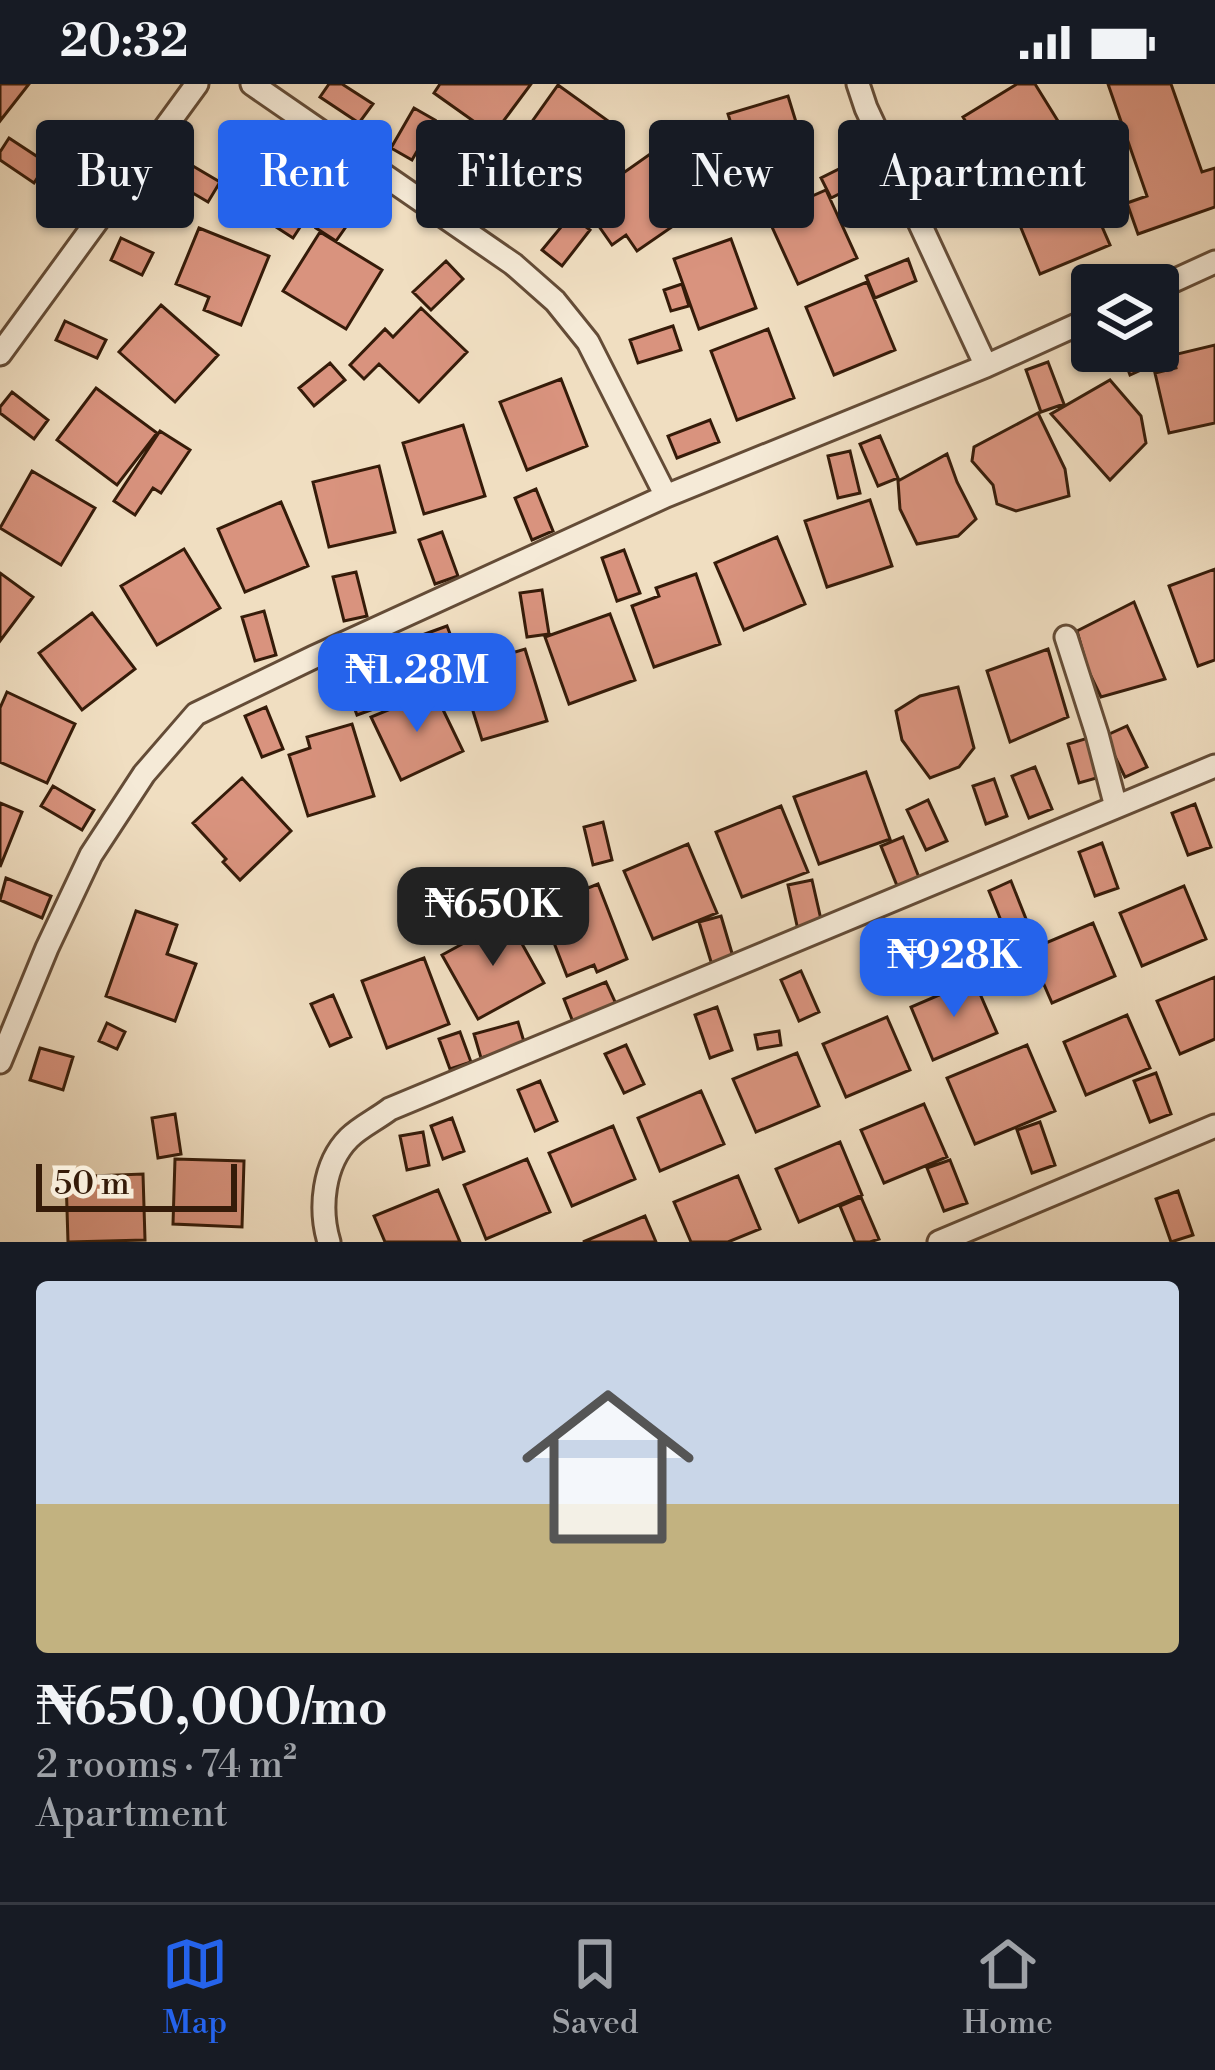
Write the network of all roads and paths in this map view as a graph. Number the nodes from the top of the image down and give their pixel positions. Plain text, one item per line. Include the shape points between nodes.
1 (197, 84) edge
2 (252, 84) edge
3 (858, 84) edge
4 (1215, 262) edge
5 (1179, 278) edge
6 (1071, 328) edge
7 (0, 354) edge
8 (986, 366) junction
9 (666, 496) junction
10 (1066, 637) dead end
11 (1215, 766) edge
12 (1116, 807) junction
13 (0, 1062) edge
14 (1215, 1126) edge
15 (329, 1242) edge
16 (939, 1242) edge

1 - 7 street
2 - 9 street via 555,301 588,342
3 - 8 street
4 - 5 street
6 - 8 street
8 - 9 street
9 - 13 street via 196,714 91,855
10 - 12 street
11 - 12 street
12 - 15 street via 390,1109 348,1139 326,1175
14 - 16 street

